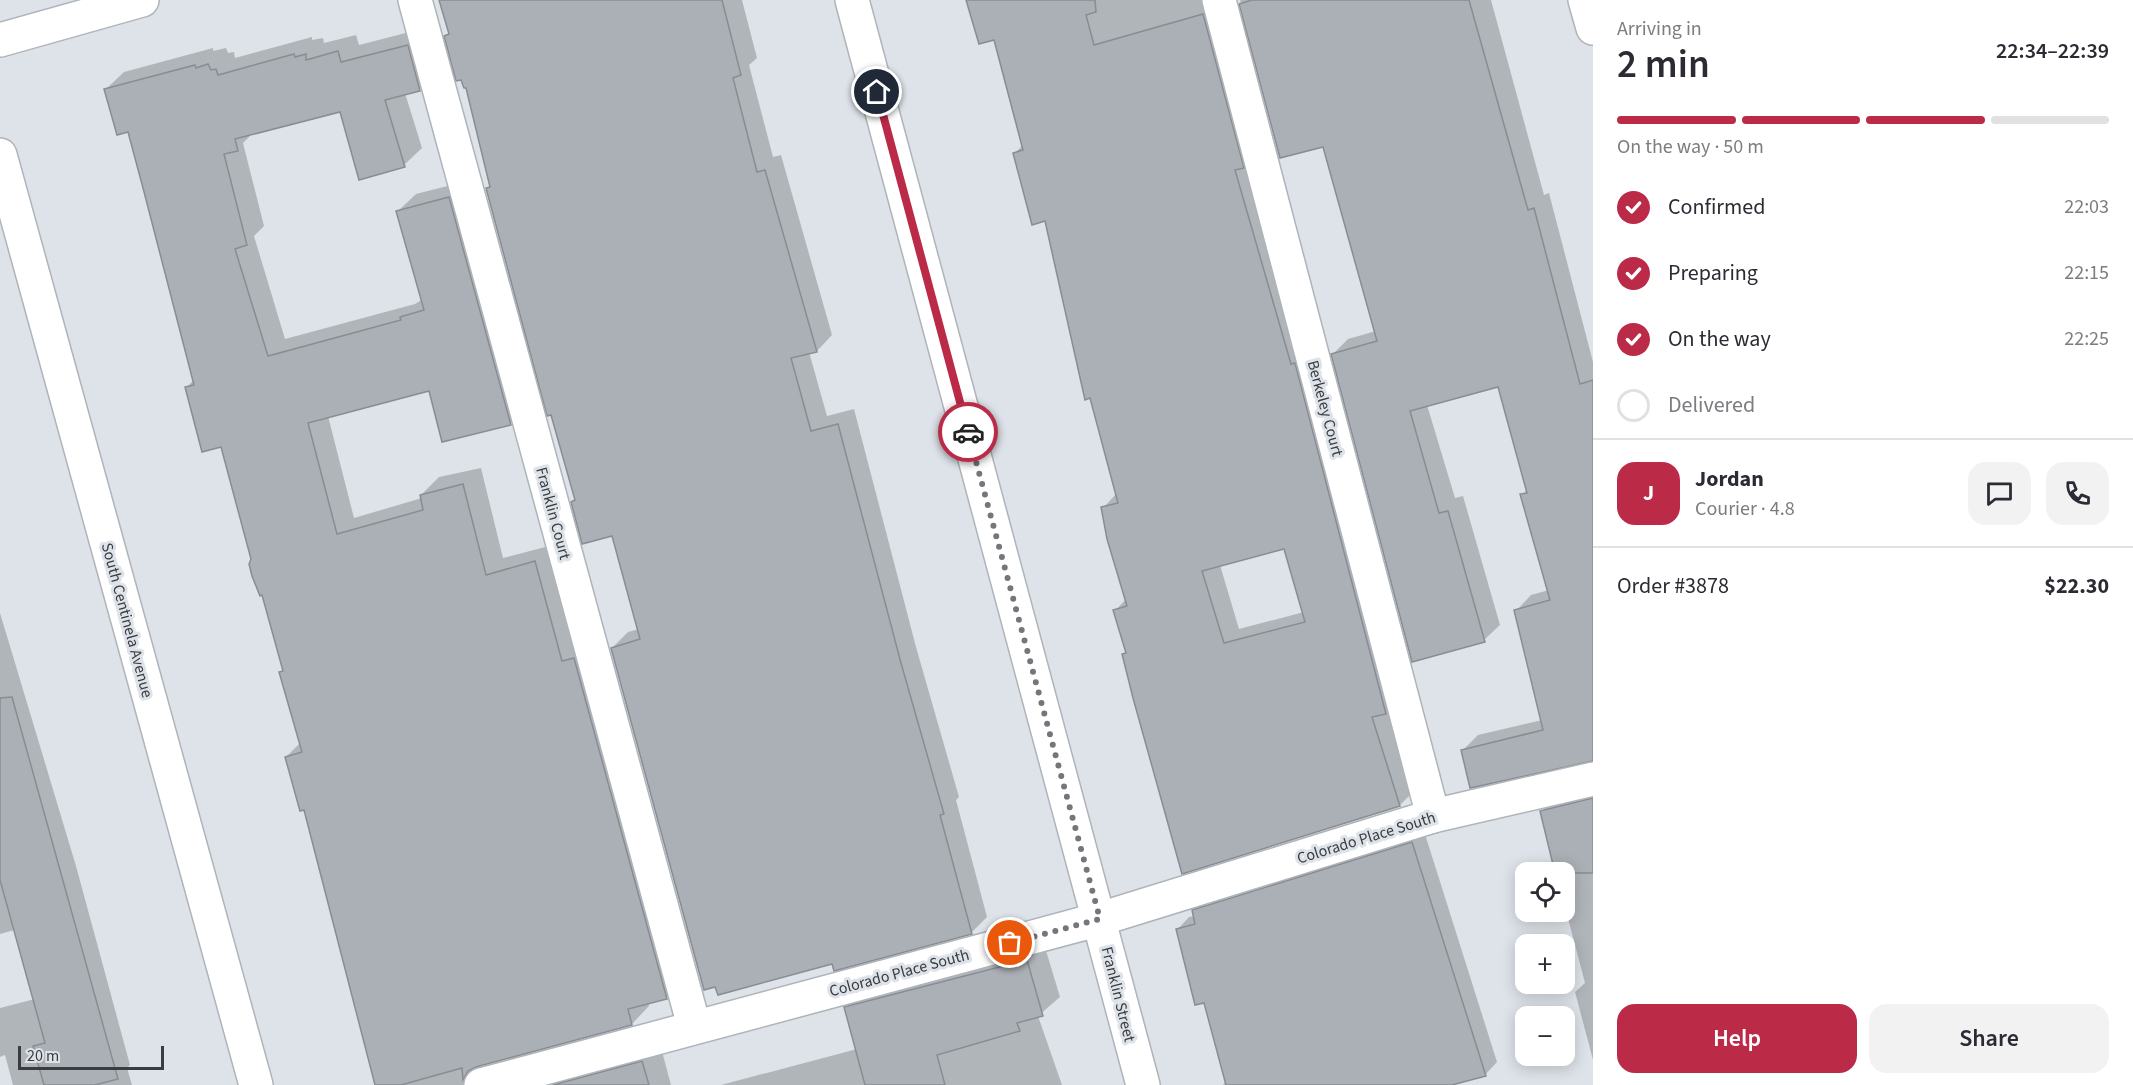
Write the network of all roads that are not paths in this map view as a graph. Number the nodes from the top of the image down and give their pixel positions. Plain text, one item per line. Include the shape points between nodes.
1 (142, 0) edge
2 (415, 0) edge
3 (852, 0) edge
4 (1219, 0) edge
5 (1585, 0) edge
6 (1593, 28) edge
7 (0, 40) edge
8 (0, 155) edge
9 (1593, 779) edge
10 (1433, 816) junction
11 (1100, 919) junction
12 (694, 1026) junction
13 (256, 1085) edge
14 (481, 1085) edge
15 (1143, 1085) edge

1 - 7 street
2 - 12 street, Franklin Court
3 - 11 street, Franklin Street
4 - 10 street, Berkeley Court
5 - 6 street
8 - 13 street, South Centinela Avenue
9 - 10 street, Colorado Place South
10 - 11 street, Colorado Place South
11 - 12 street, Colorado Place South
11 - 15 street, Franklin Street
12 - 14 street, Colorado Place South

